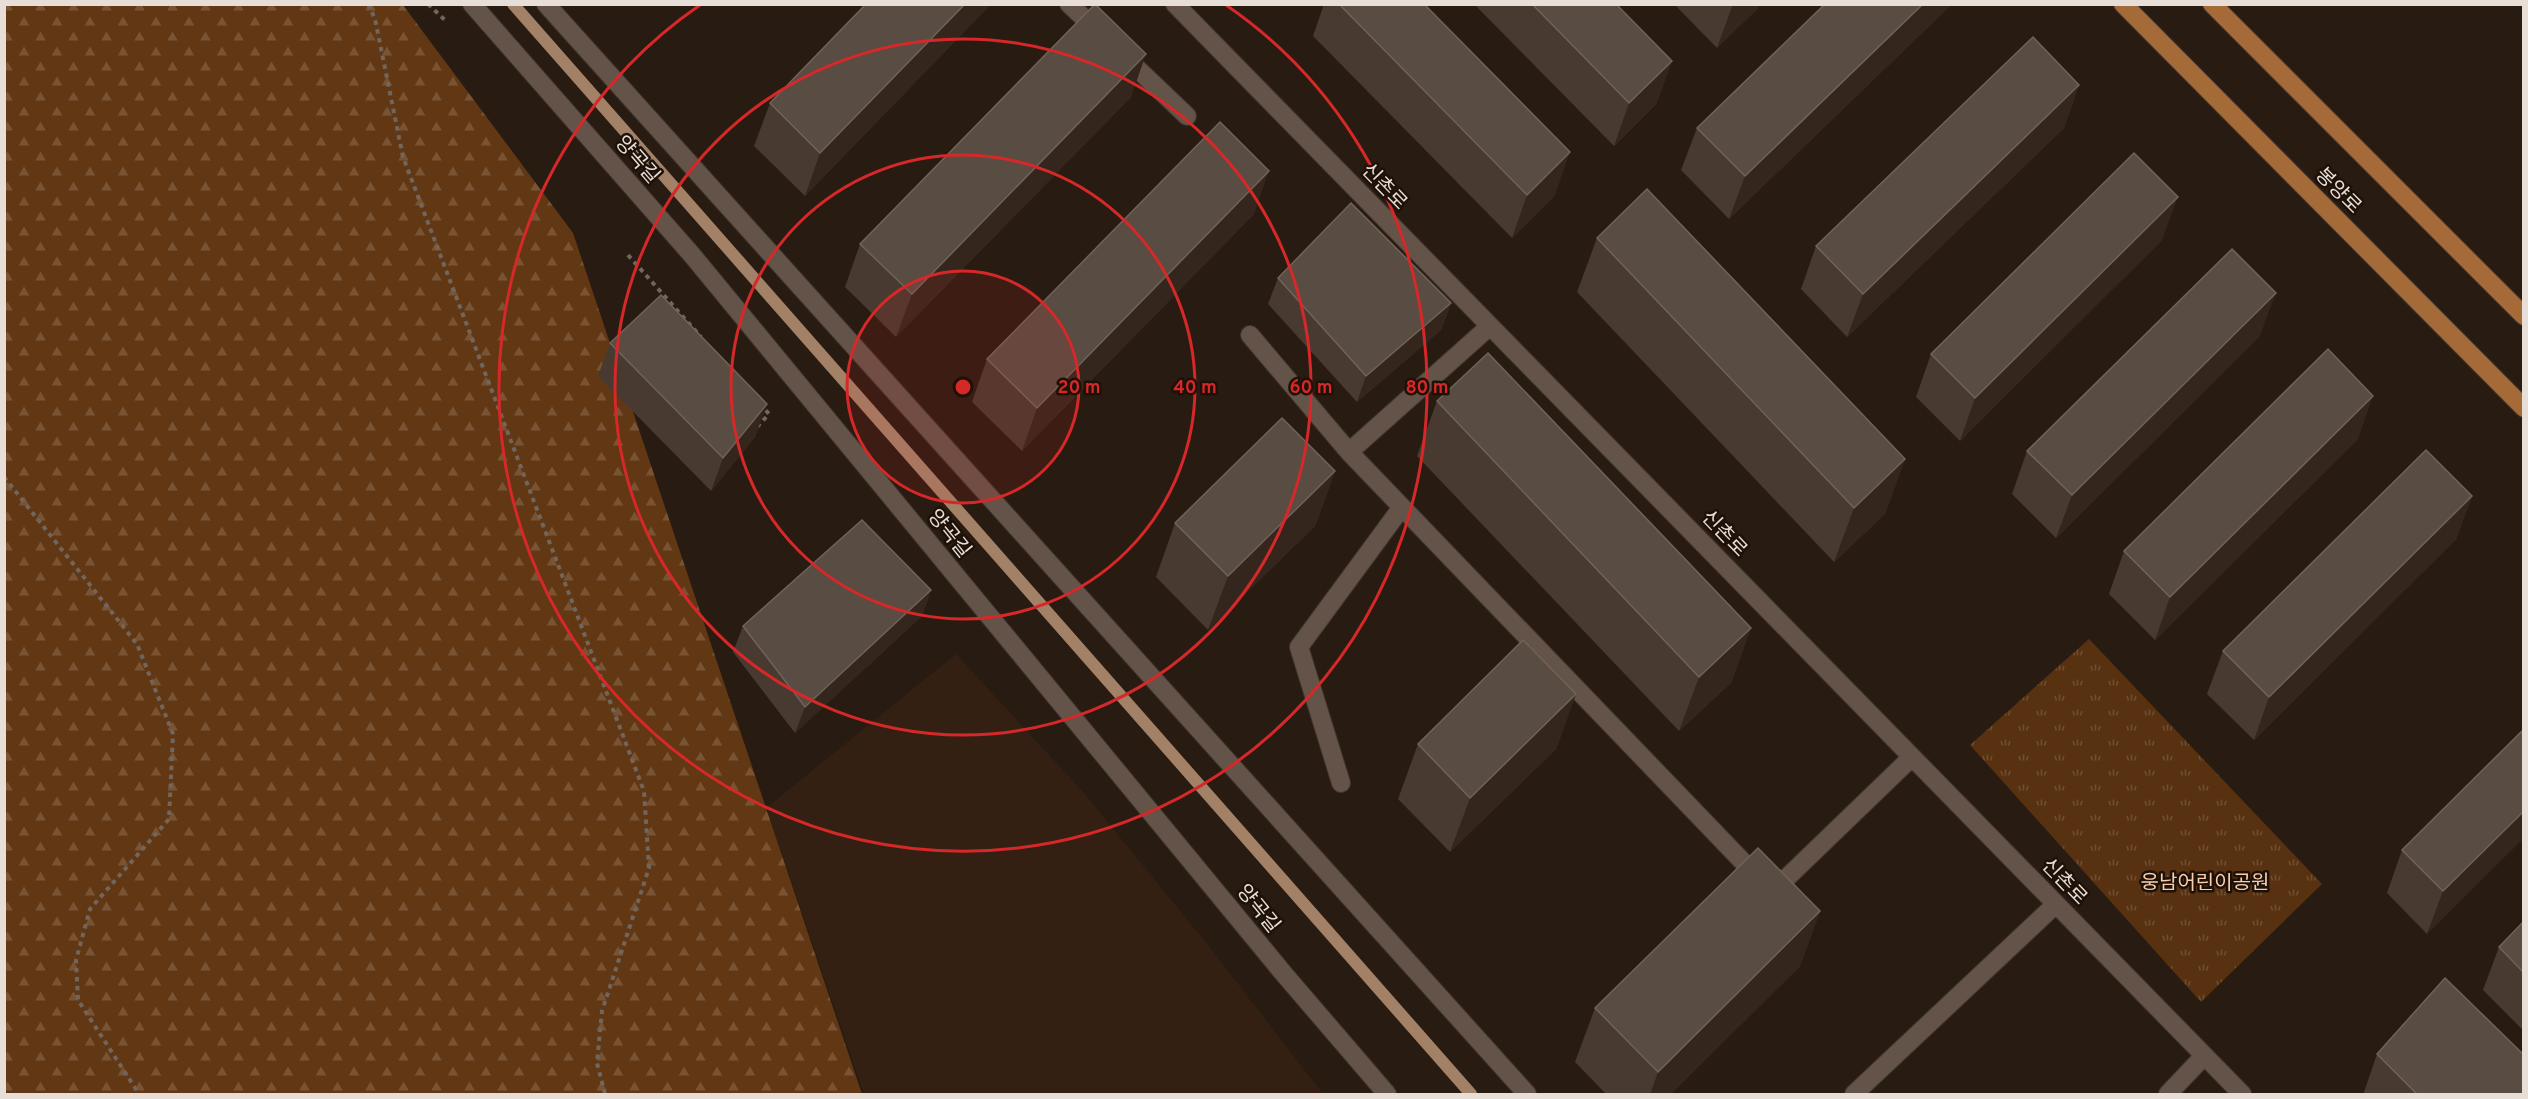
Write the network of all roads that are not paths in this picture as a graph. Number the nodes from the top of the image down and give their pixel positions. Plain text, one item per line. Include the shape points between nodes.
1 (472, 4) edge
2 (546, 4) edge
3 (1069, 4) edge
4 (1175, 4) edge
5 (2123, 4) edge
6 (2212, 4) edge
7 (1187, 116) dead end
8 (2523, 316) edge
9 (1490, 326) junction
10 (1250, 335) dead end
11 (2523, 408) edge
12 (1349, 452) junction
13 (1402, 507) junction
14 (1912, 757) junction
15 (1341, 783) dead end
16 (2056, 904) junction
17 (2204, 1056) junction
18 (1387, 1095) edge
19 (1527, 1095) edge
20 (1854, 1095) edge
21 (2168, 1095) edge
22 (2242, 1095) edge

1 - 18 street, 양곡길 via 692,255
2 - 19 street
3 - 7 street
4 - 9 street, 신촌로
5 - 11 main road, 봉양로
6 - 8 main road, 봉양로
9 - 12 street
9 - 14 street, 신촌로
10 - 12 street
12 - 13 street
13 - 14 street via 1772,892
13 - 15 street via 1299,647
14 - 16 street, 신촌로
16 - 17 street, 신촌로
16 - 20 street
17 - 21 street
17 - 22 street, 신촌로

